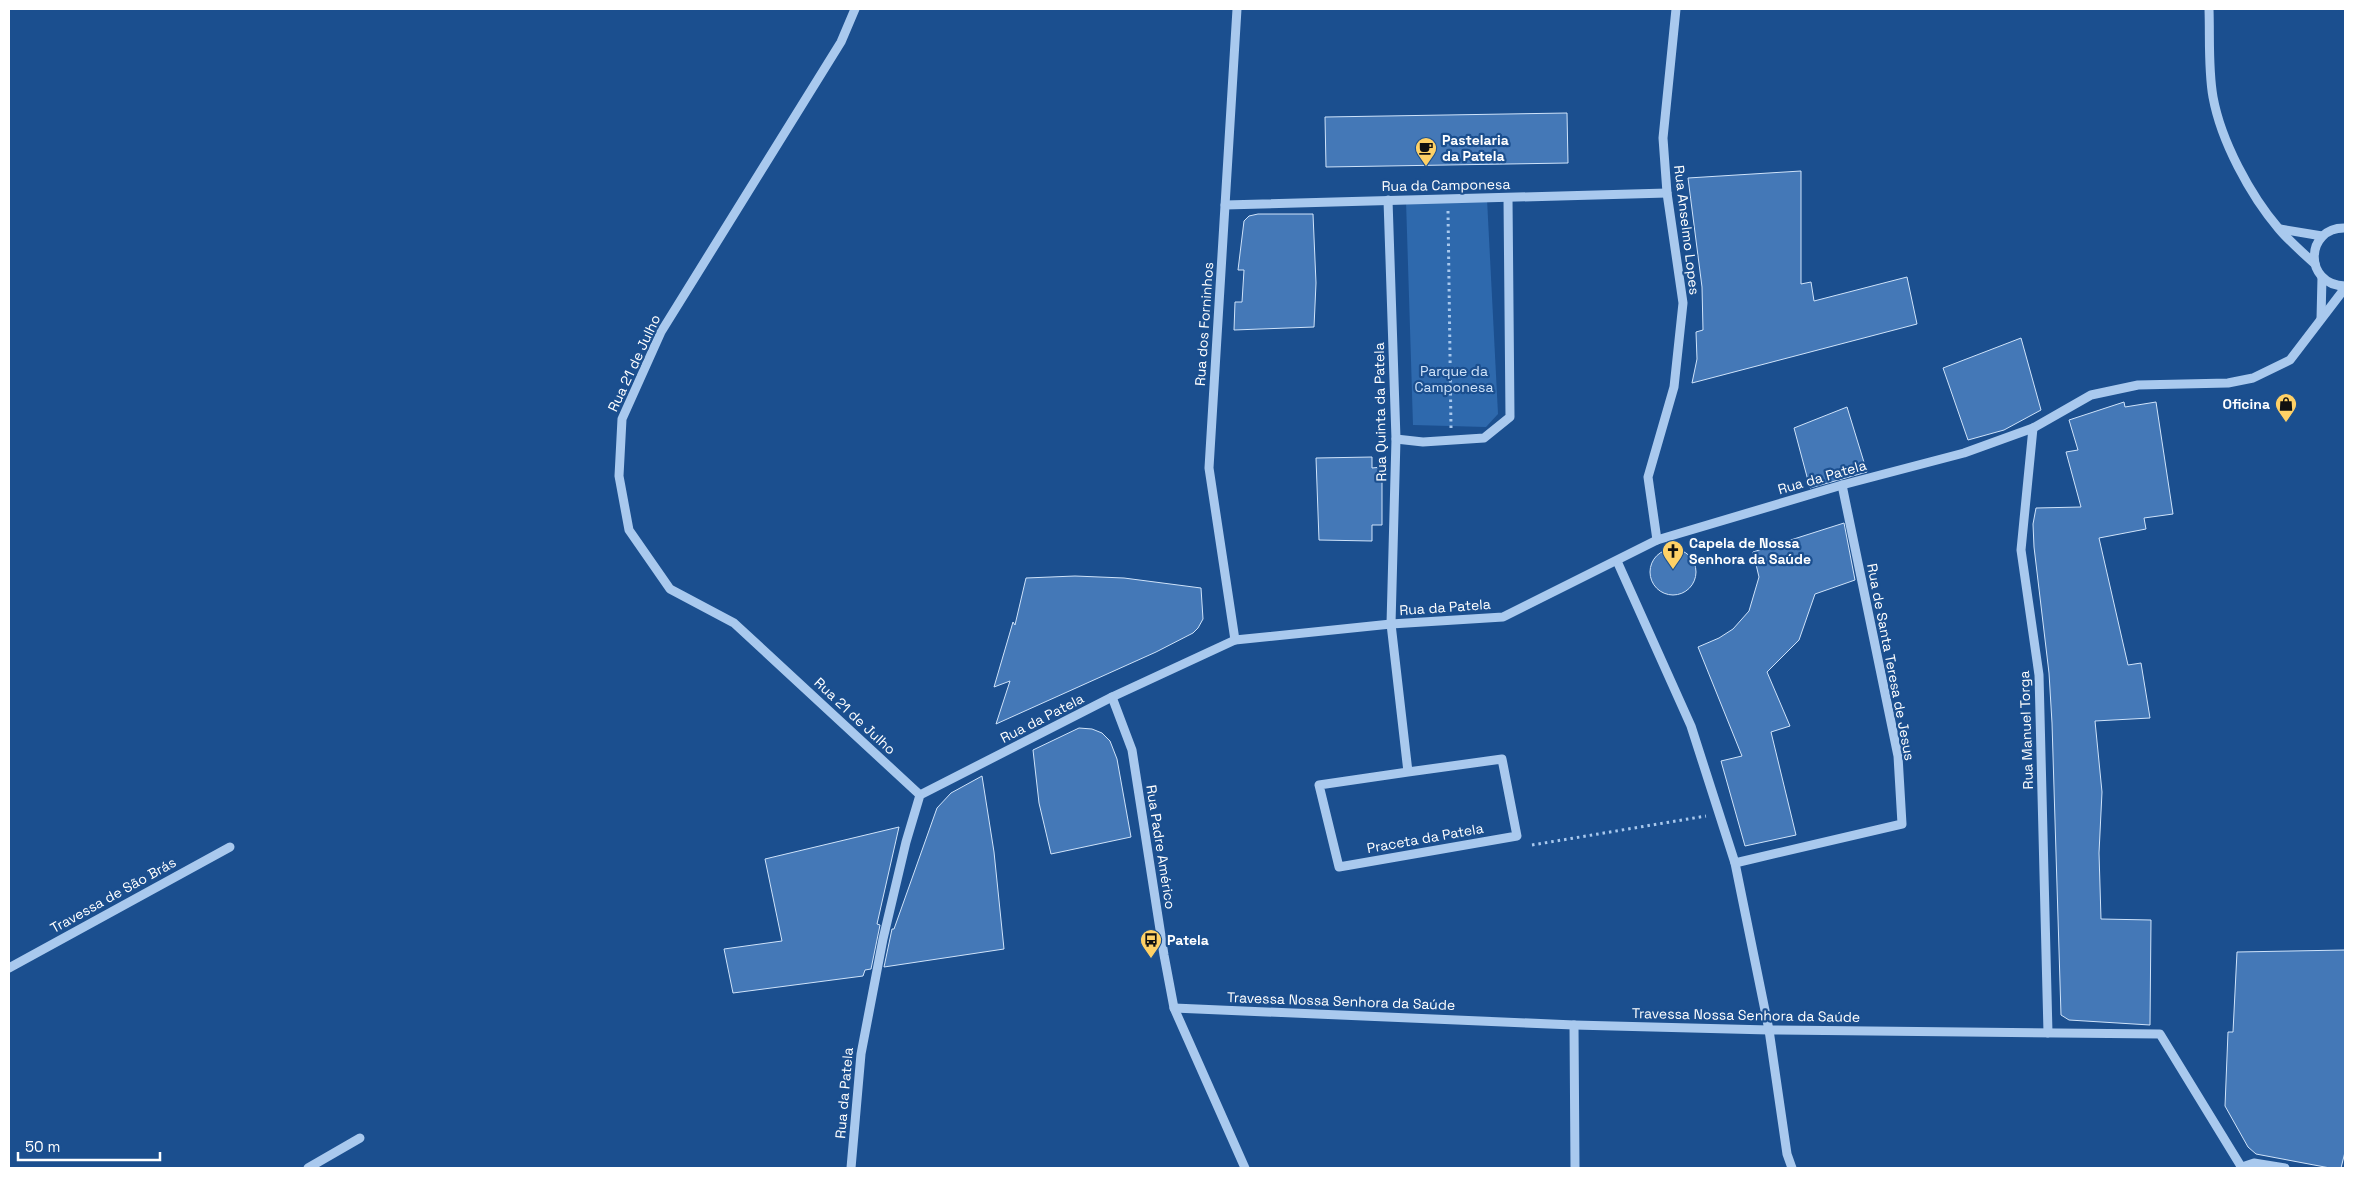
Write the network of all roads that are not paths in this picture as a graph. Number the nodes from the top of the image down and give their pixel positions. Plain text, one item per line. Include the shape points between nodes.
1 (855, 9) edge
2 (1237, 9) edge
3 (1676, 9) edge
4 (2209, 9) edge
5 (1667, 193) junction
6 (1508, 198) junction
7 (1388, 200) junction
8 (1226, 205) junction
9 (2345, 228) edge
10 (2280, 229) junction
11 (2322, 236) junction
12 (2314, 264) junction
13 (2322, 277) junction
14 (2345, 287) edge
15 (2321, 320) junction
16 (2033, 428) junction
17 (1396, 439) junction
18 (1842, 485) junction
19 (1657, 540) junction
20 (1617, 561) junction
21 (1391, 624) junction
22 (1235, 640) junction
23 (1112, 698) junction
24 (1408, 772) junction
25 (920, 795) junction
26 (230, 847) dead end
27 (1735, 863) junction
28 (9, 968) edge
29 (1174, 1008) junction
30 (1574, 1024) junction
31 (1769, 1030) junction
32 (2048, 1033) junction
33 (360, 1138) dead end
34 (308, 1168) edge
35 (851, 1168) edge
36 (1245, 1168) edge
37 (1575, 1168) edge
38 (1792, 1168) edge
39 (2242, 1168) edge
40 (2285, 1168) edge

1 - 25 street, Rua 21 de Julho via 841,42 661,332 622,419 618,476 629,530 670,589 734,623
2 - 8 street, Rua dos Forninhos
3 - 5 street, Rua Anselmo Lopes via 1663,138
4 - 10 street via 2213,97 2224,134 2241,171
5 - 6 street, Rua da Camponesa
5 - 19 street, Rua Anselmo Lopes via 1683,303 1674,387 1648,477
6 - 7 street, Rua da Camponesa
6 - 17 street via 1510,417 1484,438 1423,442
7 - 8 street, Rua da Camponesa
7 - 17 street, Rua Quinta da Patela
8 - 22 street, Rua dos Forninhos via 1209,468
9 - 11 street via 2330,230
10 - 11 street
10 - 12 street
11 - 12 street via 2316,244
12 - 13 street
13 - 14 street
13 - 15 street
14 - 15 street, Rua da Patela
15 - 16 street, Rua da Patela via 2290,360 2252,378 2228,383 2138,385 2091,395
16 - 18 street, Rua da Patela via 1964,453
16 - 32 street, Rua Manuel Torga via 2020,550 2039,675
17 - 21 street, Rua Quinta da Patela
18 - 19 street, Rua da Patela
18 - 27 street, Rua de Santa Teresa de Jesus via 1898,756 1902,824
19 - 20 street, Rua da Patela
20 - 21 street, Rua da Patela via 1503,617
20 - 27 street via 1691,726
21 - 22 street, Rua da Patela
21 - 24 street
22 - 23 street, Rua da Patela
23 - 25 street, Rua da Patela
23 - 29 street, Rua Padre Américo via 1132,750
24 - 24 street, Praceta da Patela via 1502,759 1517,836 1339,867 1319,785
25 - 35 street, Rua da Patela via 883,938 861,1054
26 - 28 street, Travessa de São Brás
27 - 31 street
29 - 30 street, Travessa Nossa Senhora da Saúde
29 - 36 street, Rua Padre Américo
30 - 31 street, Travessa Nossa Senhora da Saúde
30 - 37 street
31 - 32 street, Travessa Nossa Senhora da Saúde
31 - 38 street via 1787,1154
32 - 39 street, Travessa Nossa Senhora da Saúde via 2160,1034
33 - 34 street
39 - 40 street via 2254,1163

